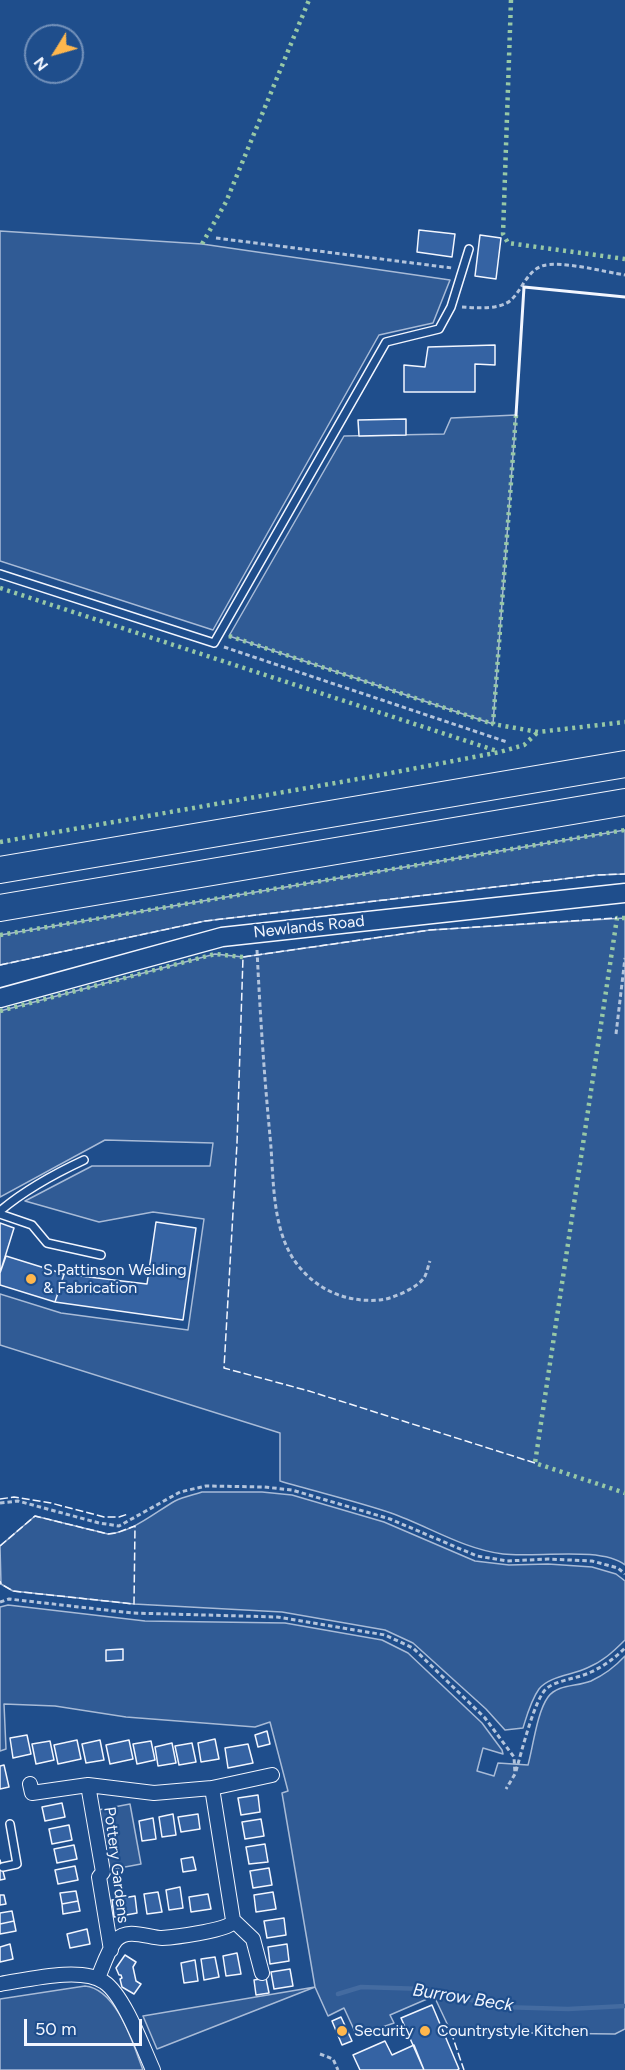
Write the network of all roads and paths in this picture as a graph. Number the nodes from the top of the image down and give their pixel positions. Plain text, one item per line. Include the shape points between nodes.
1 (216, 238) dead end
2 (469, 249) dead end
3 (462, 269) junction
4 (625, 275) edge
5 (451, 307) junction
6 (0, 574) edge
7 (214, 643) junction
8 (507, 742) dead end
9 (625, 764) edge
10 (625, 802) edge
11 (0, 870) edge
12 (625, 893) edge
13 (0, 908) edge
14 (256, 933) junction
15 (625, 958) edge
16 (0, 998) edge
17 (616, 1034) dead end
18 (84, 1160) dead end
19 (0, 1213) edge
20 (101, 1255) dead end
21 (430, 1261) dead end
22 (0, 1503) edge
23 (625, 1574) edge
24 (0, 1602) edge
25 (625, 1648) edge
26 (272, 1774) dead end
27 (515, 1774) junction
28 (30, 1784) dead end
29 (88, 1785) junction
30 (212, 1788) junction
31 (506, 1789) dead end
32 (10, 1824) dead end
33 (3, 1867) dead end
34 (233, 1920) junction
35 (111, 1950) junction
36 (262, 1973) dead end
37 (98, 1978) junction
38 (0, 1984) edge
39 (320, 2054) dead end
40 (153, 2070) edge
41 (338, 2070) edge

1 - 3 path
2 - 3 lane
3 - 5 lane
4 - 5 path via 562,264 541,266 524,281 511,301 489,308
5 - 7 lane via 439,329 386,342
6 - 7 lane
7 - 8 path
9 - 11 highway
10 - 13 highway
12 - 14 street, Newlands Road
14 - 16 street, Newlands Road via 222,937
14 - 21 path via 277,1214 294,1259 309,1278 327,1291 361,1301 401,1294 423,1279
15 - 17 path
18 - 19 lane via 47,1178
19 - 20 lane via 32,1225 46,1243
22 - 23 path via 18,1501 119,1526 180,1492 206,1486 292,1490 390,1519 477,1556 507,1561 592,1561 618,1568
24 - 27 path via 9,1599 132,1613 277,1617 385,1635 413,1648 485,1718 514,1757
25 - 27 path via 590,1673 546,1689 537,1704
26 - 30 street, Pottery Gardens
27 - 31 path
28 - 29 street, Pottery Gardens via 32,1793
29 - 30 street, Pottery Gardens via 154,1793
29 - 35 street, Pottery Gardens
30 - 34 street
32 - 33 lane via 17,1864
34 - 35 street, Pottery Gardens via 226,1927 159,1938 123,1936
34 - 36 street via 253,1939
35 - 37 street
37 - 38 street via 63,1975
37 - 40 street via 120,2000
39 - 41 path via 333,2059

